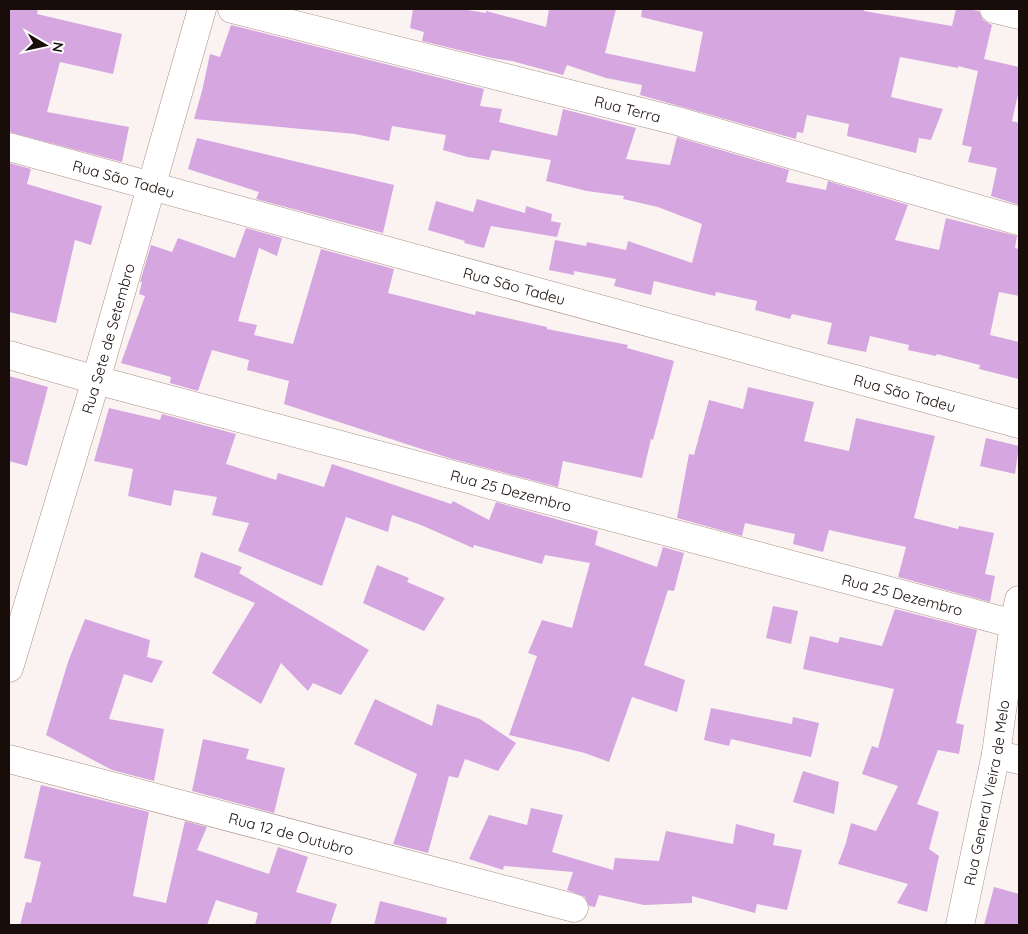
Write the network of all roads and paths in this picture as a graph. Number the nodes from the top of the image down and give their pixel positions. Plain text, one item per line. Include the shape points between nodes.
1 (202, 9) edge
2 (232, 9) edge
3 (994, 9) edge
4 (1019, 15) edge
5 (9, 147) edge
6 (152, 185) junction
7 (1019, 221) edge
8 (9, 355) edge
9 (96, 380) junction
10 (1019, 424) edge
11 (1017, 612) edge
12 (9, 668) edge
13 (1008, 757) edge
14 (9, 759) edge
15 (574, 908) dead end
16 (960, 925) edge

1 - 6 street, Rua Sete de Setembro
2 - 7 street, Rua Terra via 677,121
3 - 4 street
5 - 6 street, Rua São Tadeu
6 - 9 street, Rua Sete de Setembro
6 - 10 street, Rua São Tadeu
8 - 9 street, Rua 25 Dezembro
9 - 11 street, Rua 25 Dezembro
9 - 12 street, Rua Sete de Setembro
11 - 13 street, Rua General Vieira de Melo
13 - 16 street, Rua General Vieira de Melo
14 - 15 street, Rua 12 de Outubro

